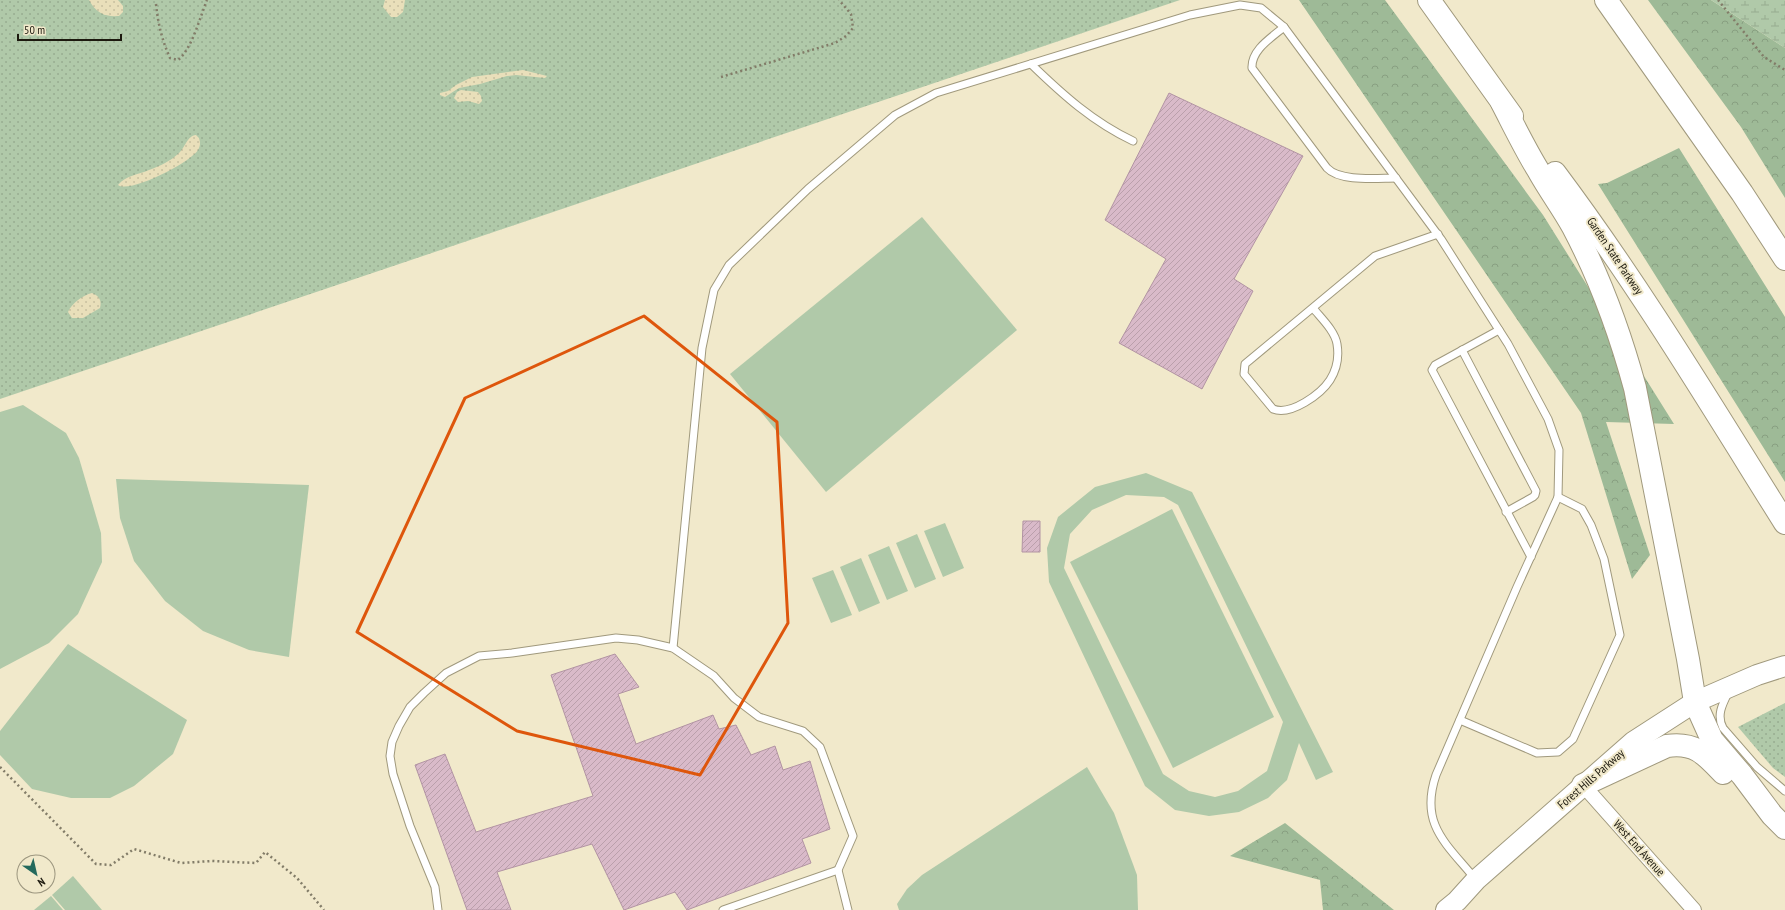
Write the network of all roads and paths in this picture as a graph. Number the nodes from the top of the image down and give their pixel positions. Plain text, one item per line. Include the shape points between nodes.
1 (207, 0) edge
2 (839, 0) edge
3 (1429, 0) edge
4 (1606, 0) edge
5 (1718, 0) edge
6 (156, 4) dead end
7 (1284, 27) junction
8 (1031, 64) junction
9 (1785, 70) edge
10 (721, 77) dead end
11 (1502, 103) junction
12 (1133, 141) dead end
13 (1396, 178) junction
14 (1438, 234) junction
15 (1785, 259) edge
16 (1313, 308) junction
17 (1499, 330) junction
18 (1462, 350) junction
19 (1558, 497) junction
20 (1506, 512) junction
21 (1785, 523) edge
22 (1531, 557) junction
23 (673, 648) junction
24 (1785, 666) edge
25 (1731, 686) junction
26 (1695, 702) junction
27 (1460, 720) junction
28 (0, 767) edge
29 (1583, 785) junction
30 (1785, 791) edge
31 (1779, 822) edge
32 (838, 870) junction
33 (1476, 880) junction
34 (324, 910) edge
35 (438, 910) edge
36 (723, 910) edge
37 (848, 910) edge
38 (1446, 910) edge
39 (1694, 910) edge

1 - 6 path via 191,41 178,60 170,58 164,45
2 - 10 path via 851,14 853,28 846,36 836,42
3 - 11 highway, Garden State Parkway
4 - 15 highway via 1742,193
5 - 9 path via 1764,57
7 - 8 lane via 1261,8 1240,5 1190,16
7 - 13 lane
7 - 13 lane via 1258,50 1252,60 1252,68 1331,172 1340,176
8 - 12 lane via 1067,99 1094,120
8 - 23 lane via 936,93 895,115 808,189 729,265 714,290 702,348
11 - 21 highway, Garden State Parkway via 1598,230
11 - 26 highway via 1585,252 1630,368
13 - 14 lane
14 - 16 lane via 1375,256
14 - 17 lane
16 - 16 lane via 1245,364 1244,374 1273,409 1280,412 1294,408 1312,397 1330,380 1336,367 1338,356 1334,334
17 - 18 lane
17 - 19 lane via 1548,419 1559,450
18 - 20 lane via 1536,491 1533,497
18 - 20 lane via 1432,367 1432,373
19 - 22 lane
19 - 27 lane via 1582,509 1591,525 1604,558 1620,635 1573,739 1558,752 1537,753
20 - 22 lane
22 - 27 lane
23 - 32 lane via 714,676 734,698 759,717 803,731 820,747 853,836
23 - 35 lane via 616,638 479,656 446,673 410,707 392,742 390,756 393,774 410,826 434,887
24 - 25 main road, Forest Hills Parkway
25 - 26 main road, Forest Hills Parkway
25 - 30 lane via 1720,711 1723,728 1757,767
26 - 29 main road, Forest Hills Parkway via 1633,742
26 - 31 highway via 1712,740
27 - 33 lane via 1431,791 1431,810 1434,825 1443,841
28 - 34 path via 96,864 111,866 134,849 181,863 256,863 266,852 297,878
29 - 31 highway via 1667,746 1680,744 1705,754
29 - 33 main road, Forest Hills Parkway
29 - 39 street, West End Avenue
32 - 36 lane
32 - 37 lane
33 - 38 main road, Forest Hills Parkway

